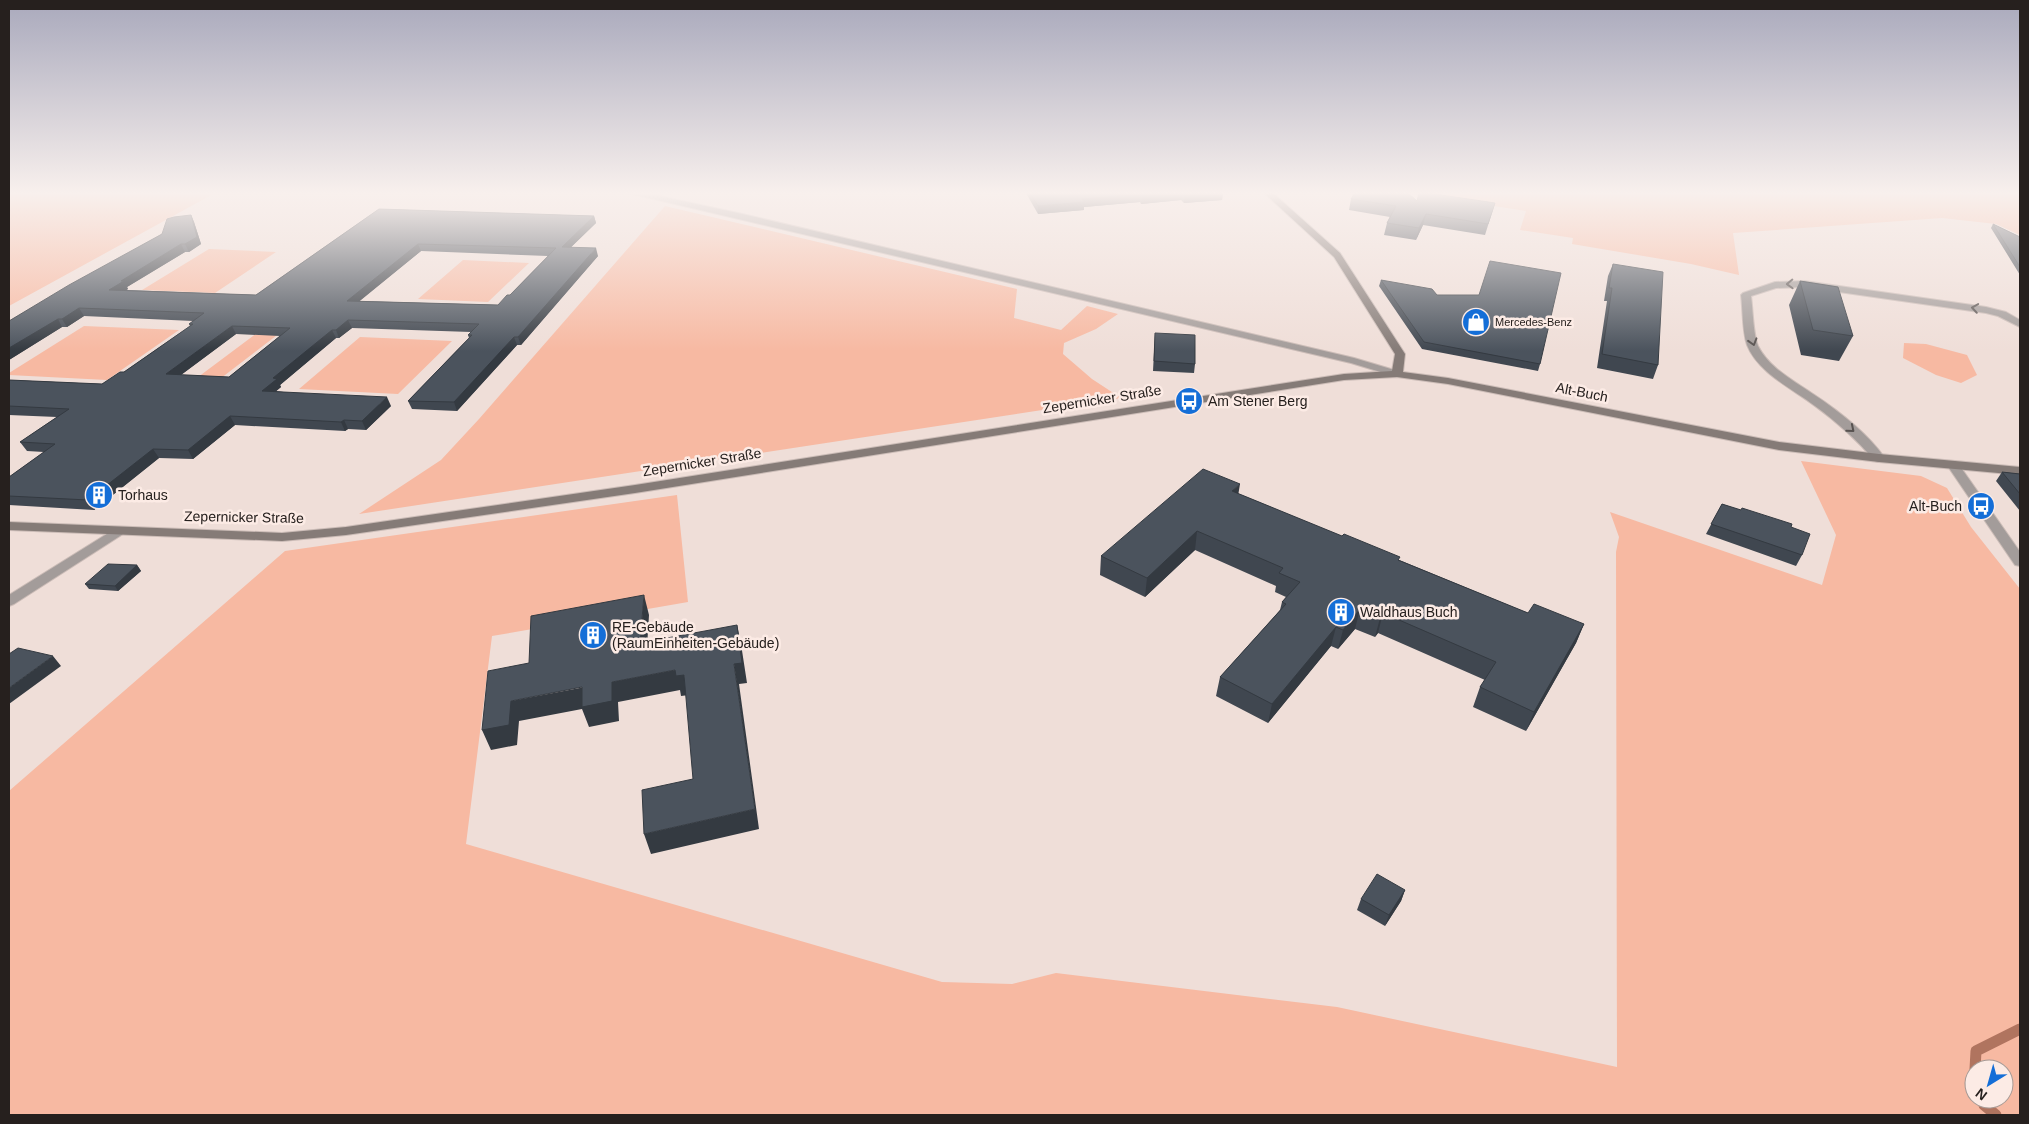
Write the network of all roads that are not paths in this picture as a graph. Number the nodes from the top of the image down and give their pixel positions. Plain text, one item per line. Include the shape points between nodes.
1 (863, 245) edge
2 (1326, 245) edge
3 (2020, 324) edge
4 (1396, 374) junction
5 (1880, 458) junction
6 (1952, 465) junction
7 (2020, 471) edge
8 (9, 526) edge
9 (118, 531) junction
10 (2020, 562) edge
11 (9, 601) edge

1 - 4 street via 1354,361
2 - 4 main road via 1337,255 1400,354
3 -> 5 street via 1986,310 1817,285 1775,285 1746,295 1755,350 1772,368 1856,432
4 - 5 main road, Alt-Buch via 1448,381 1779,446
4 - 9 main road, Zepernicker Straße via 1334,379 636,489 346,531 282,537
5 - 6 main road, Alt-Buch
6 - 7 main road, Alt-Buch
6 - 10 street
8 - 9 main road, Zepernicker Straße
9 - 11 street

